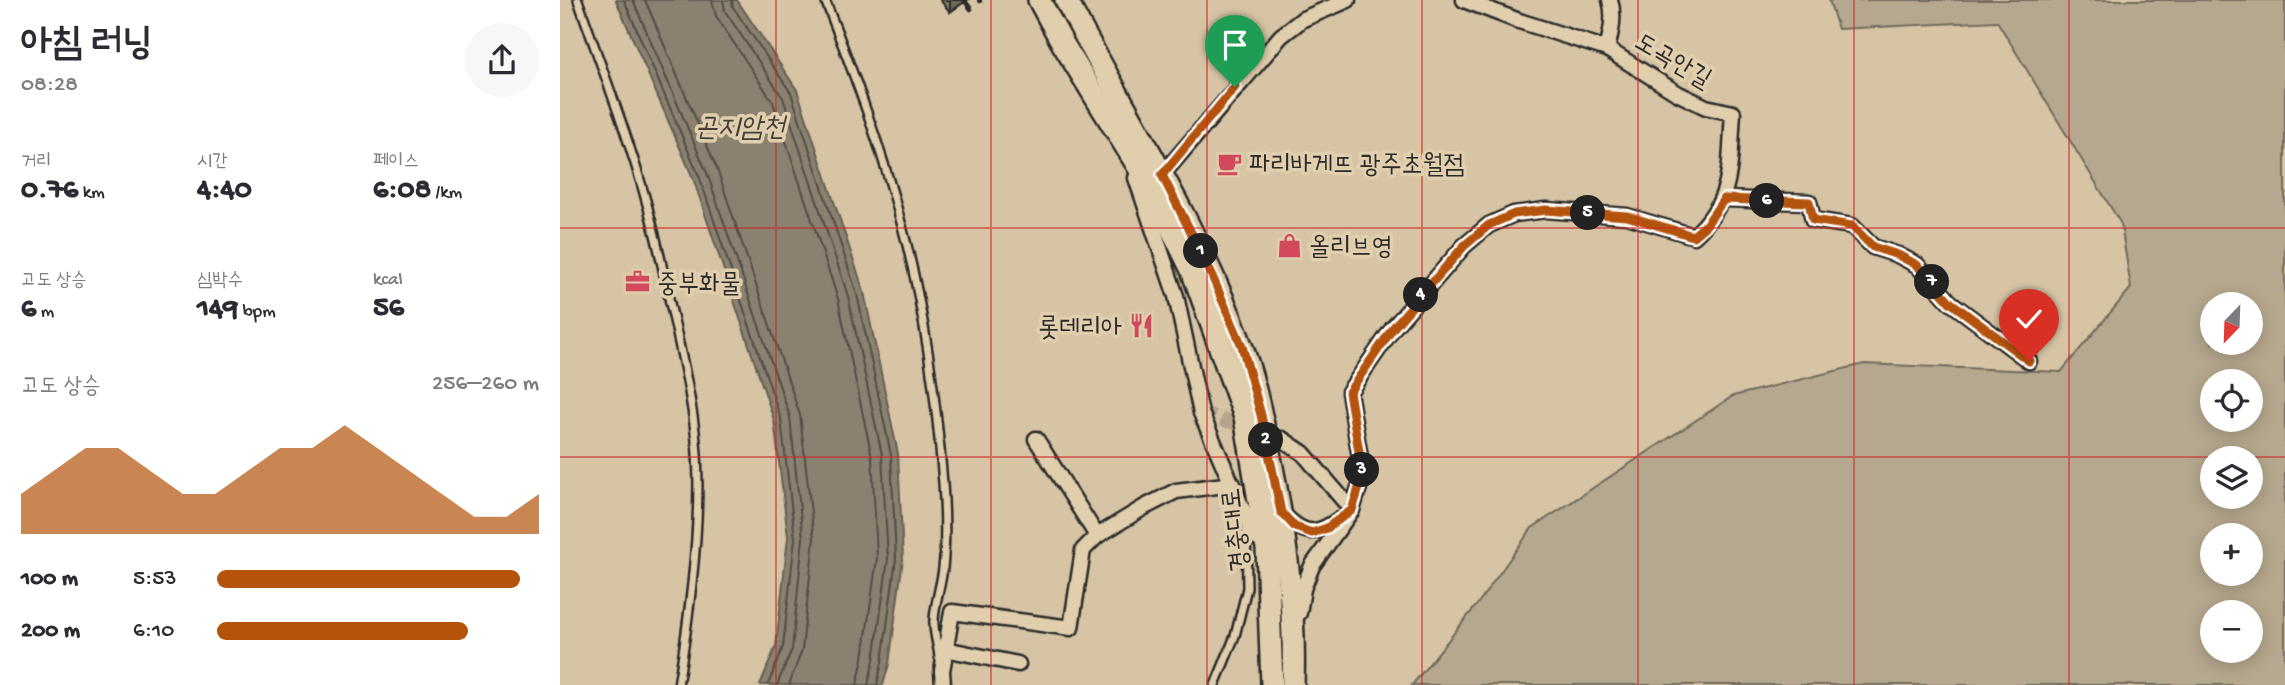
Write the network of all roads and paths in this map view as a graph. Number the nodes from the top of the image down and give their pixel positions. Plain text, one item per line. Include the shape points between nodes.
1 (578, 0) edge
2 (825, 0) edge
3 (1039, 0) edge
4 (1066, 0) edge
5 (1348, 0) edge
6 (1464, 0) edge
7 (1610, 0) edge
8 (1607, 49) junction
9 (1116, 131) junction
10 (1162, 175) junction
11 (1724, 199) junction
12 (2029, 361) dead end
13 (1036, 439) dead end
14 (1282, 439) dead end
15 (1233, 484) junction
16 (1352, 510) junction
17 (1281, 512) junction
18 (1247, 517) junction
19 (1097, 536) junction
20 (1267, 548) junction
21 (1294, 641) junction
22 (945, 649) junction
23 (1018, 664) dead end
24 (942, 678) edge
25 (678, 685) edge
26 (1215, 685) edge
27 (1272, 685) edge
28 (1293, 685) edge

1 - 25 lane via 653,226 693,409 695,527
2 - 24 lane via 883,158 920,301 943,485 943,569 934,622
3 - 9 main road, 경충대로
4 - 10 main road, 경충대로
5 - 10 street via 1303,19 1281,36
6 - 8 street
7 - 8 street, 도곡안길 via 1613,10
8 - 11 street, 도곡안길 via 1696,102 1733,113
9 - 15 street via 1176,296 1201,413
9 - 20 main road, 경충대로 via 1152,189 1192,270 1225,359 1245,417
10 - 17 main road, 경충대로 via 1242,346
11 - 12 street via 1809,202 1813,220 1852,226 1873,247 1917,265 1950,302
11 - 16 street, 도곡안길 via 1693,236 1627,216 1546,210 1514,214 1489,225 1464,246 1393,328 1349,392 1363,475
13 - 19 street
14 - 16 street via 1303,453
15 - 18 street
15 - 19 street via 1176,491
16 - 17 street via 1312,533 1295,527
16 - 21 street, 도곡안길 via 1312,566
17 - 21 main road, 경충대로
18 - 20 street
18 - 26 lane via 1247,588 1235,636
19 - 22 street via 1083,551 1071,628 952,612
20 - 27 main road, 경충대로
21 - 28 main road, 경충대로
22 - 23 street
22 - 24 street

